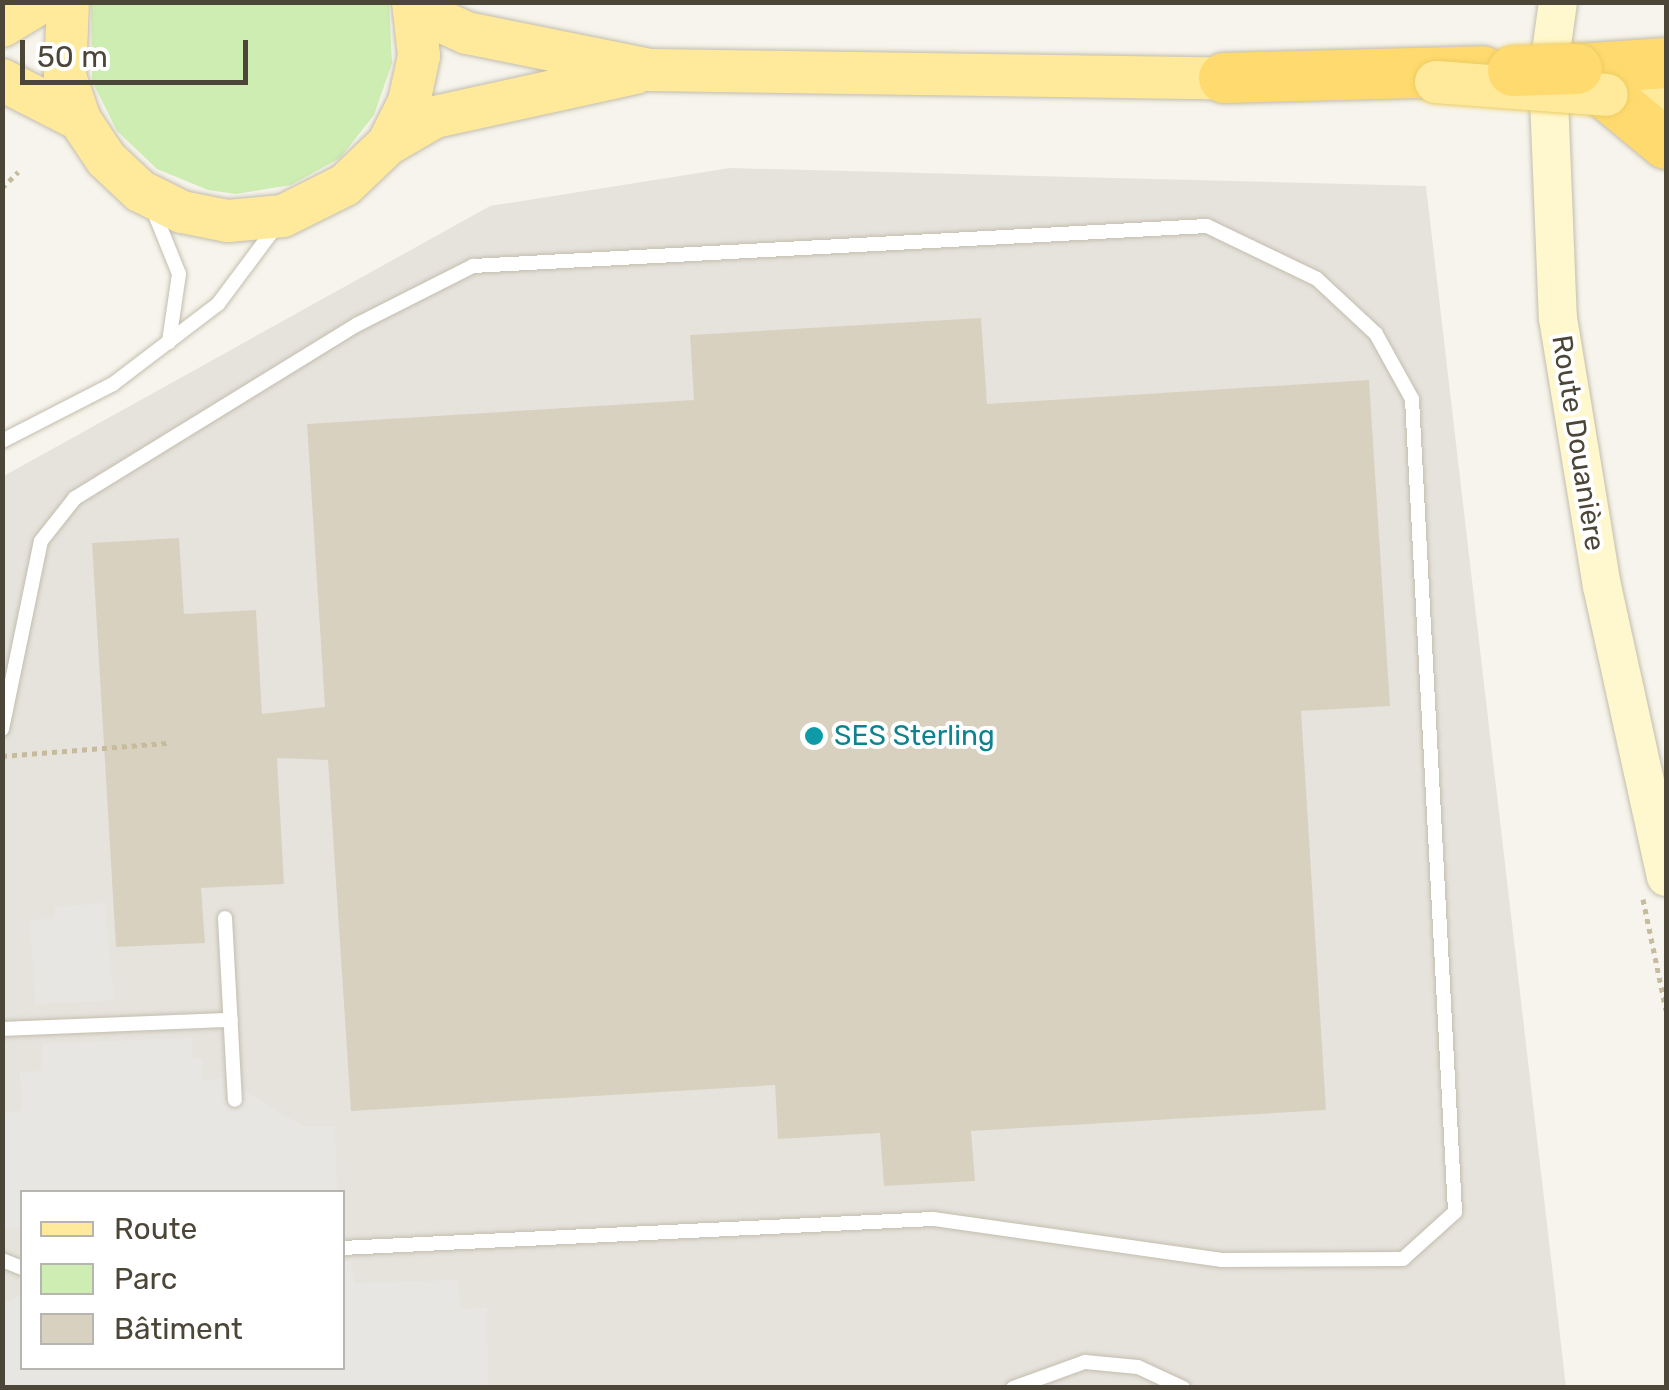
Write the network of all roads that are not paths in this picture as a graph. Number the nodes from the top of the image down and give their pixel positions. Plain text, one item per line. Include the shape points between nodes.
1 (42, 2) edge
2 (68, 2) edge
3 (1558, 2) edge
4 (415, 6) edge
5 (2, 26) edge
6 (1666, 63) edge
7 (650, 70) junction
8 (1224, 78) junction
9 (2, 80) edge
10 (1592, 82) junction
11 (1666, 96) edge
12 (80, 120) junction
13 (388, 144) junction
14 (1666, 144) edge
15 (140, 190) junction
16 (283, 216) junction
17 (170, 342) junction
18 (2, 441) edge
19 (2, 729) edge
20 (1666, 877) edge
21 (224, 918) dead end
22 (231, 1020) junction
23 (2, 1028) edge
24 (236, 1100) dead end
25 (345, 1248) edge
26 (1013, 1388) edge
27 (1184, 1388) edge

1 - 5 main road
2 - 12 main road via 66,76
3 - 20 main road, Route Douanière via 1548,73 1558,318 1602,586
4 - 7 main road via 468,33
4 - 13 main road via 418,56 409,102
6 - 10 highway
7 - 8 main road
7 - 13 main road via 434,117
8 - 10 main road, bridge
8 - 10 highway, bridge via 1513,70
9 - 12 main road
10 - 11 main road
10 - 14 highway
12 - 15 main road via 106,160
13 - 16 main road via 345,185
15 - 16 main road via 182,212 228,221
15 - 17 lane via 167,233 179,274
16 - 17 lane via 218,304
17 - 18 lane via 112,384
19 - 25 lane via 42,541 76,498 358,324 473,266 1207,226 1317,279 1376,334 1412,398 1455,1212 1403,1259 1222,1260 933,1219
21 - 22 lane
22 - 23 lane
22 - 24 lane
26 - 27 lane via 1086,1362 1138,1367

